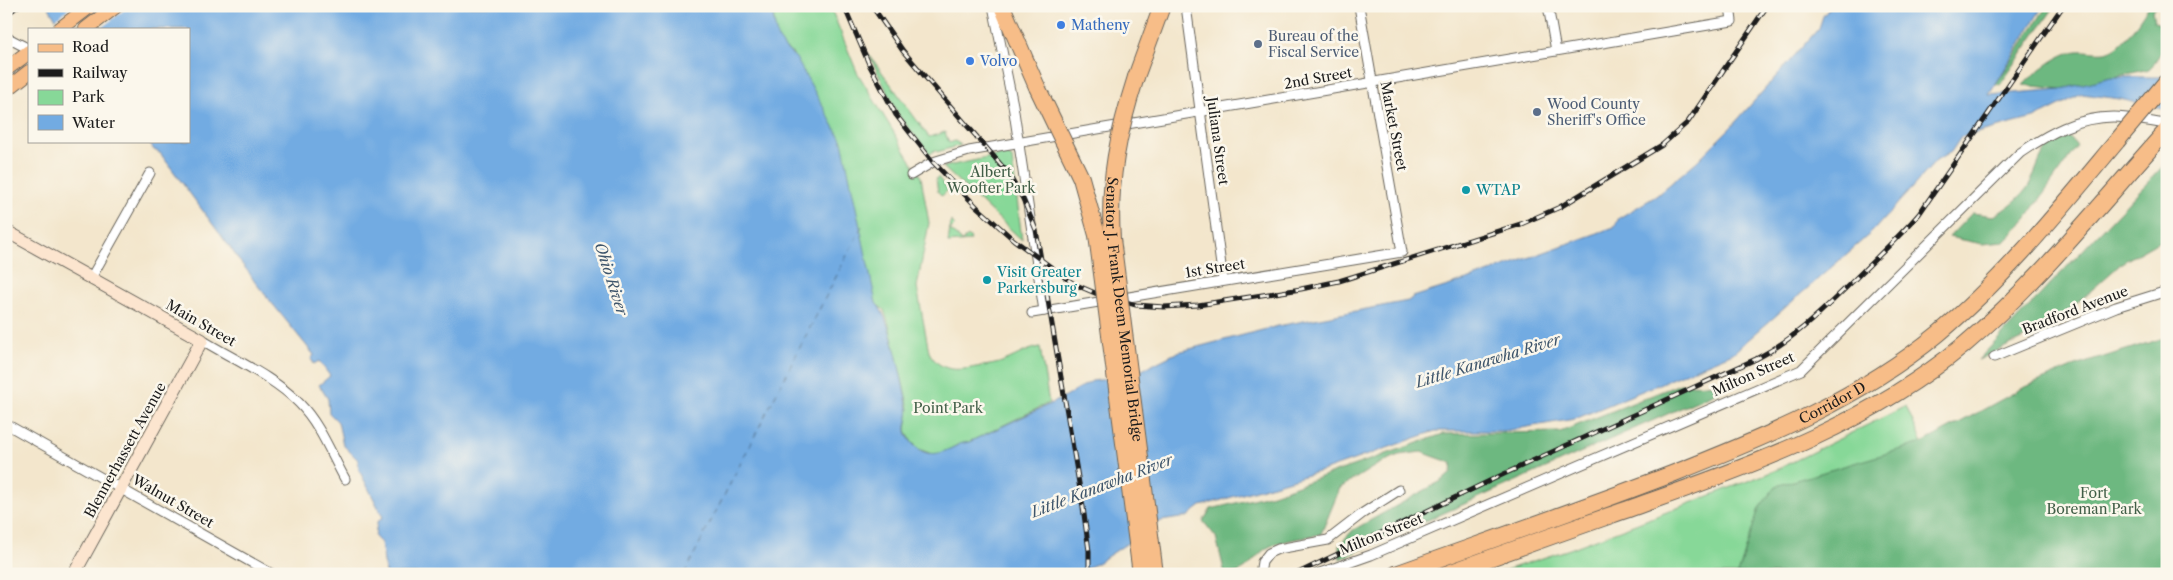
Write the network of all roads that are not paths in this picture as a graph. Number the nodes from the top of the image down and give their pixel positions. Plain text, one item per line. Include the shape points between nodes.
1 (90, 6) edge
2 (116, 6) edge
3 (992, 6) edge
4 (1002, 6) edge
5 (1162, 6) edge
6 (1186, 6) edge
7 (1359, 6) edge
8 (1548, 6) edge
9 (1730, 6) edge
10 (61, 28) edge
11 (87, 28) edge
12 (6, 37) edge
13 (28, 50) edge
14 (1556, 51) junction
15 (28, 52) edge
16 (6, 69) edge
17 (28, 73) edge
18 (2167, 81) edge
19 (1372, 82) junction
20 (6, 90) edge
21 (1200, 112) junction
22 (2167, 124) edge
23 (2167, 130) edge
24 (1018, 143) junction
25 (150, 173) dead end
26 (911, 175) dead end
27 (6, 231) edge
28 (1402, 252) joint
29 (91, 278) junction
30 (1223, 280) junction
31 (2167, 291) edge
32 (1044, 311) junction
33 (1032, 313) dead end
34 (202, 340) junction
35 (1994, 357) dead end
36 (6, 424) edge
37 (345, 480) dead end
38 (121, 488) junction
39 (1399, 490) dead end
40 (74, 574) edge
41 (272, 574) edge
42 (1141, 574) edge
43 (1155, 574) edge
44 (1260, 574) edge
45 (1317, 574) edge
46 (1396, 574) edge
47 (1446, 574) edge

1 - 10 main road
2 - 11 main road
3 - 24 street
4 - 42 highway, Senator J. Frank Deem Memorial Bridge, bridge via 1080,178 1097,235
5 - 43 highway, Senator J. Frank Deem Memorial Bridge, bridge via 1120,132 1110,205
6 - 21 street, Juliana Street
7 - 19 street, Market Street
8 - 14 street
9 - 14 street, 2nd Street via 1732,21
12 - 13 street
14 - 19 street, 2nd Street
15 - 16 main road
17 - 20 main road
18 - 46 highway, Corridor D, bridge via 2048,222 1989,286 1937,334 1874,380 1801,421 1752,443
19 - 21 street, 2nd Street
19 - 28 street, Market Street
21 - 24 street, 2nd Street
21 - 30 street, Juliana Street
22 - 45 street, Milton Street via 2114,116 2093,118 2048,134 2020,153 1801,370 1380,551
23 - 47 highway, Corridor D via 2069,242 2003,310 1964,345 1900,392 1844,424 1781,454
24 - 26 street, 2nd Street via 969,151
24 - 32 street
25 - 29 street
27 - 29 street, Main Street
28 - 30 street, 1st Street
29 - 34 street, Main Street
30 - 32 street, 1st Street
31 - 35 street, Bradford Avenue via 2116,307
32 - 33 street, 1st Street
34 - 37 street, Main Street via 282,389 300,404 318,427
34 - 38 street, Blennerhassett Avenue
36 - 38 street, Walnut Street
38 - 40 street, Blennerhassett Avenue
38 - 41 street, Walnut Street
39 - 44 street via 1328,540 1269,553 1262,562

